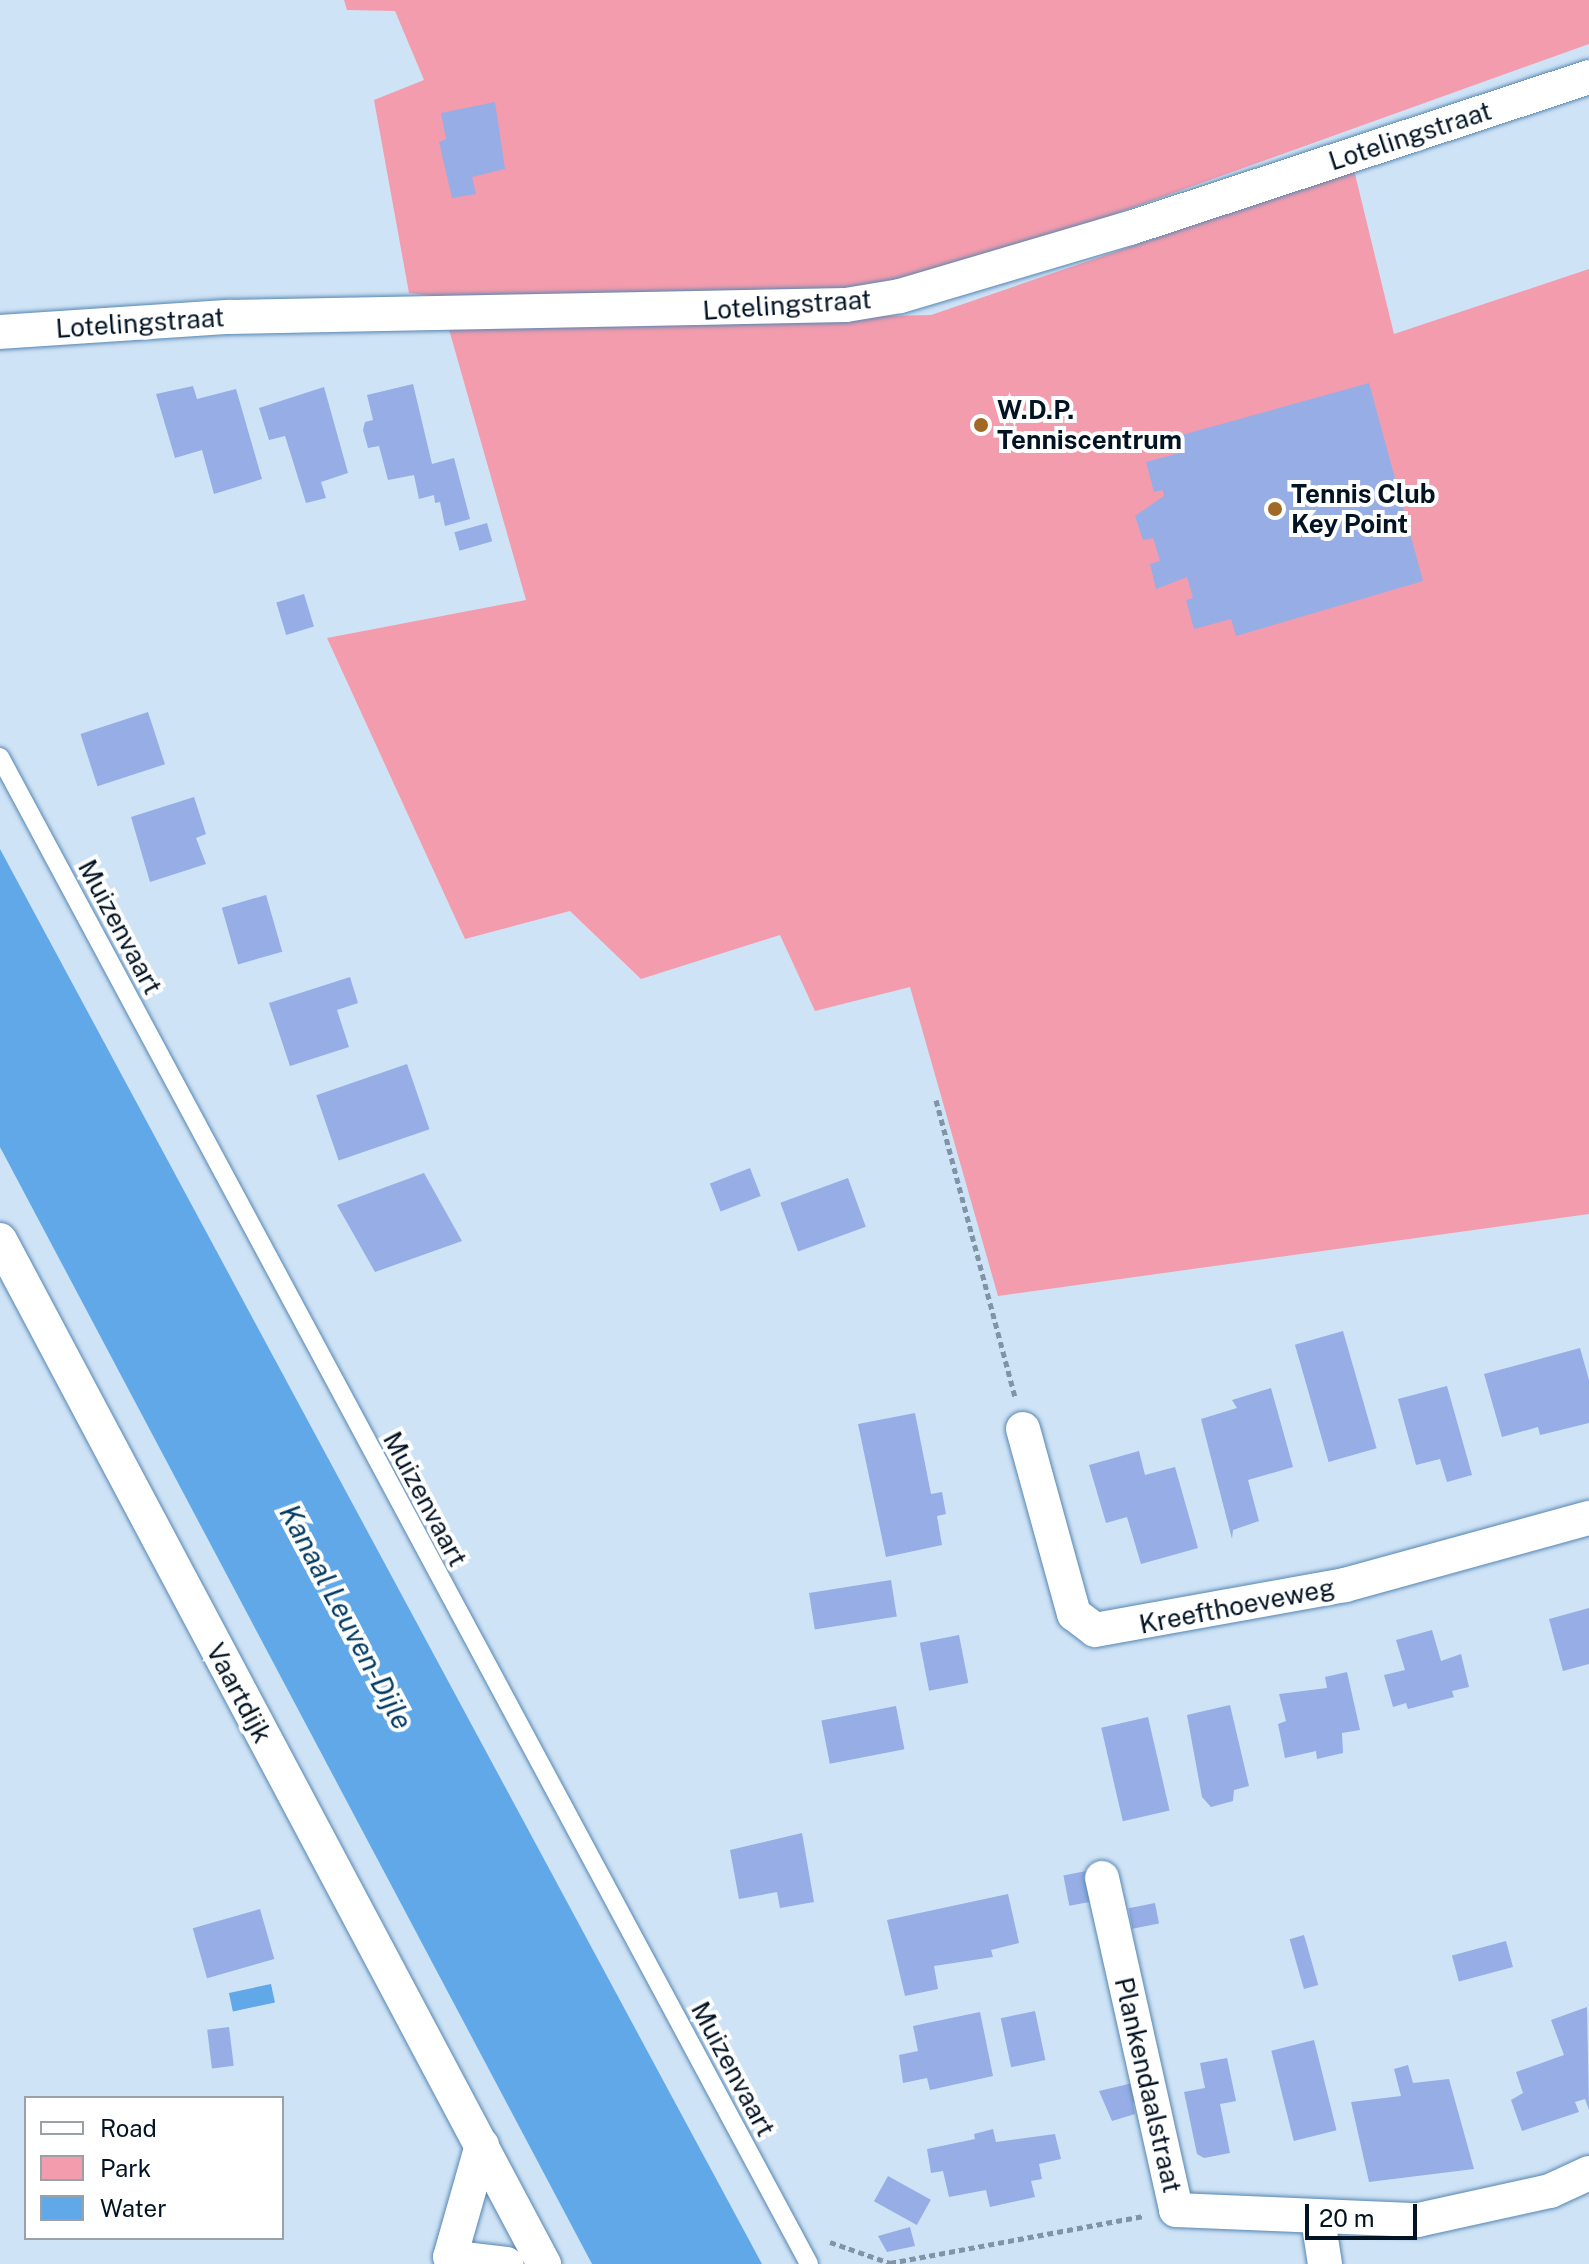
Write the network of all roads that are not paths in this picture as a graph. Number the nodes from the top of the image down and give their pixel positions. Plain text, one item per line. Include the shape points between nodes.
1 (1589, 77) edge
2 (0, 332) edge
3 (0, 757) edge
4 (0, 1240) edge
5 (1023, 1429) road end
6 (1589, 1518) edge
7 (1102, 1878) dead end
8 (482, 2145) junction
9 (1589, 2173) edge
10 (1318, 2219) junction
11 (441, 2260) edge
12 (507, 2264) edge
13 (544, 2264) edge
14 (809, 2264) edge
15 (1325, 2264) edge

1 - 2 street, Lotelingstraat via 1130,228 900,296 846,305 228,317
3 - 14 lane, Muizenvaart
4 - 8 street, Vaartdijk
5 - 6 street, Kreefthoeveweg via 1074,1614 1095,1630 1345,1585
7 - 10 street, Plankendaalstraat via 1176,2210
8 - 11 street
8 - 13 street, Vaartdijk
9 - 10 street, Plankendaalstraat via 1550,2191 1418,2220
10 - 15 street
11 - 12 street

